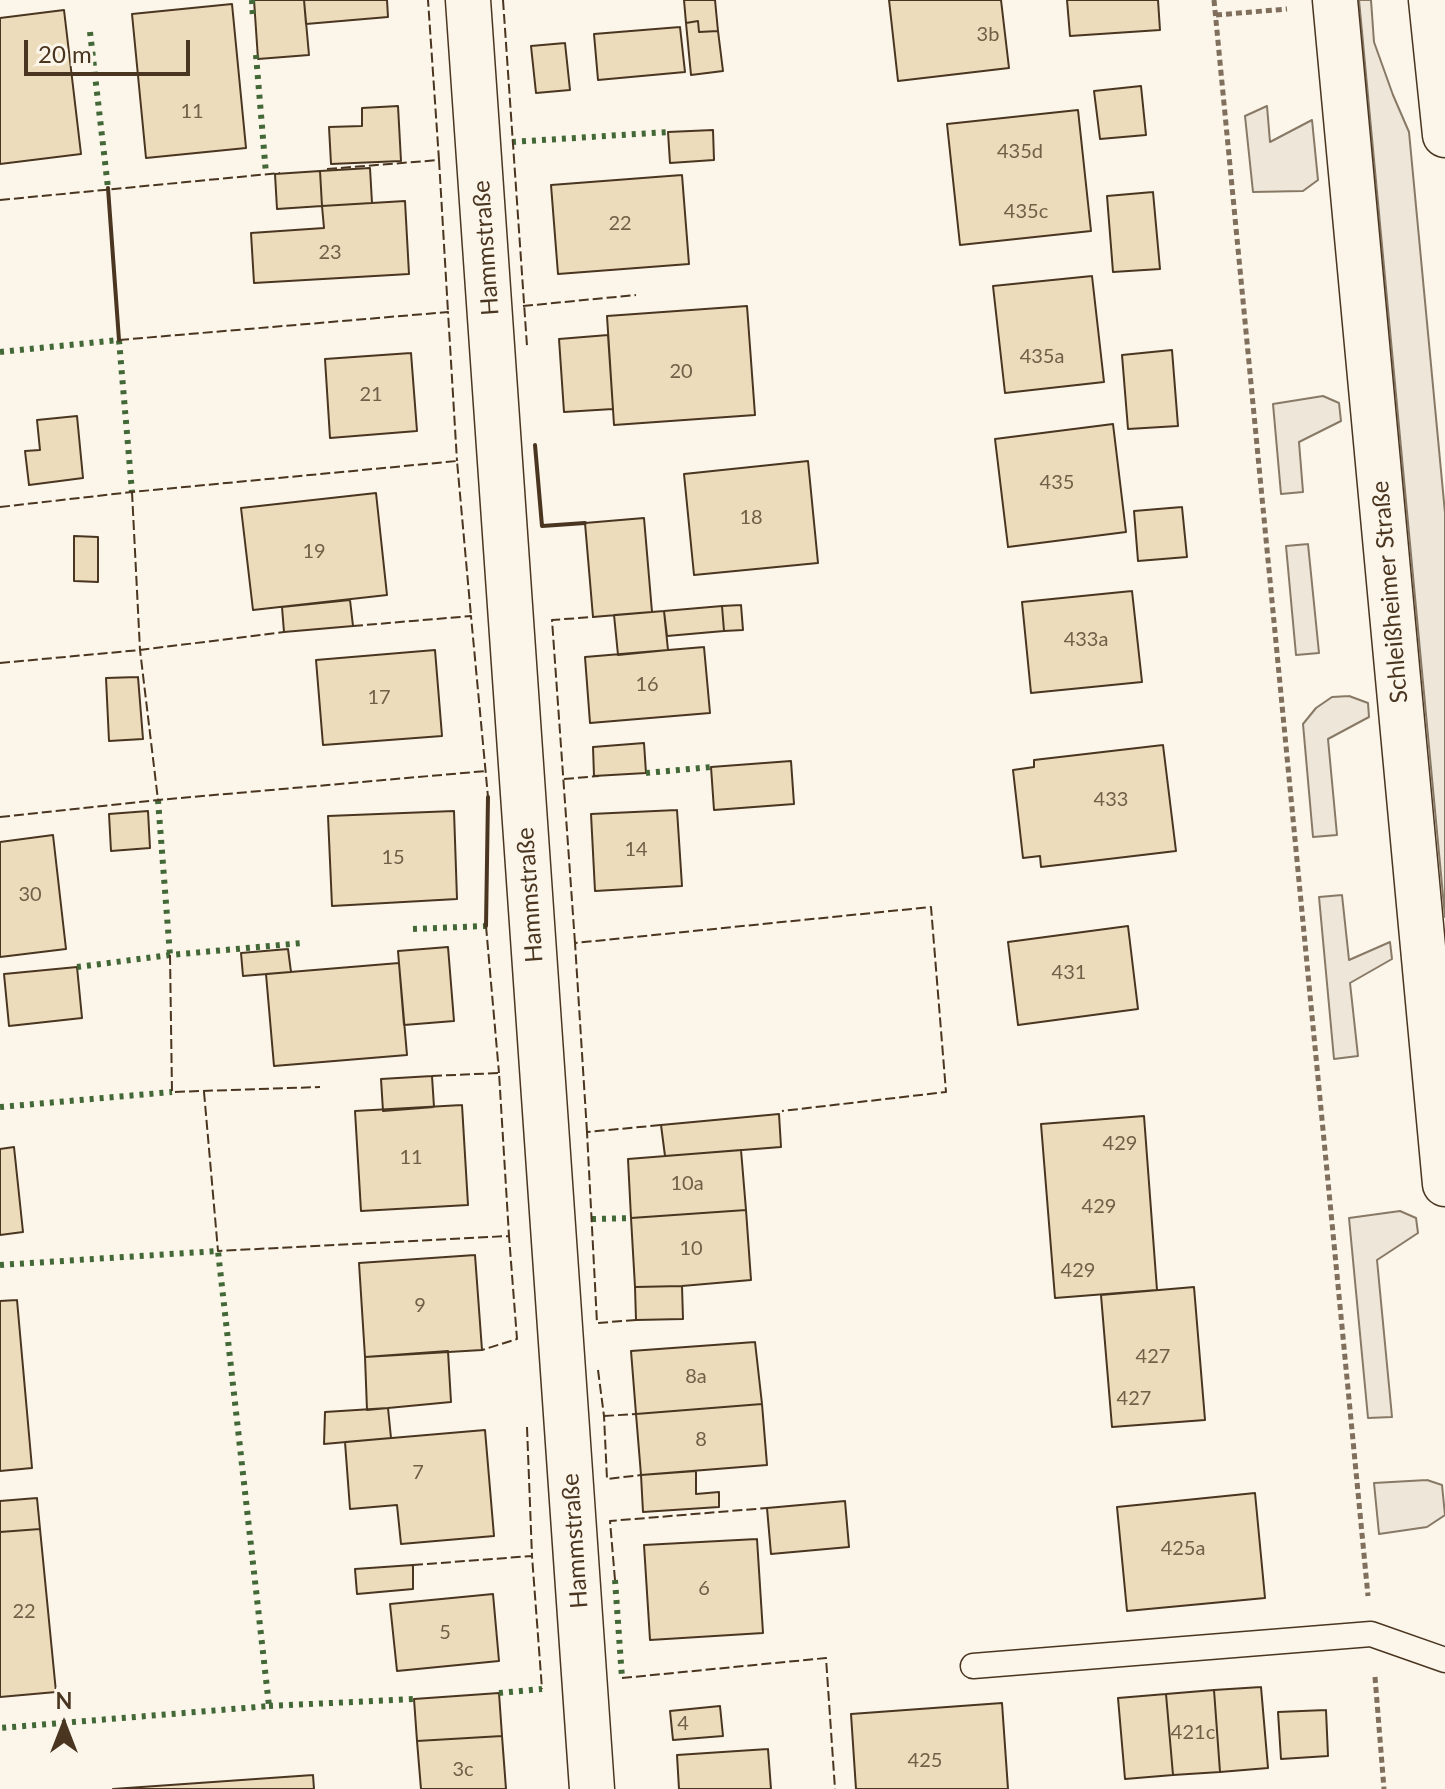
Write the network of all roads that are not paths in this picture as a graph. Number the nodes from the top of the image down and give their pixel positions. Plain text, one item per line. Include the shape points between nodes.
1 (468, 0) edge
2 (1335, 0) edge
3 (1431, 0) edge
4 (1445, 135) edge
5 (1445, 1184) edge
6 (1445, 1660) edge
7 (973, 1666) dead end
8 (592, 1789) edge

1 - 8 street, Hammstraße
2 - 5 street, Schleißheimer Straße
3 - 4 street
6 - 7 lane via 1371,1634

